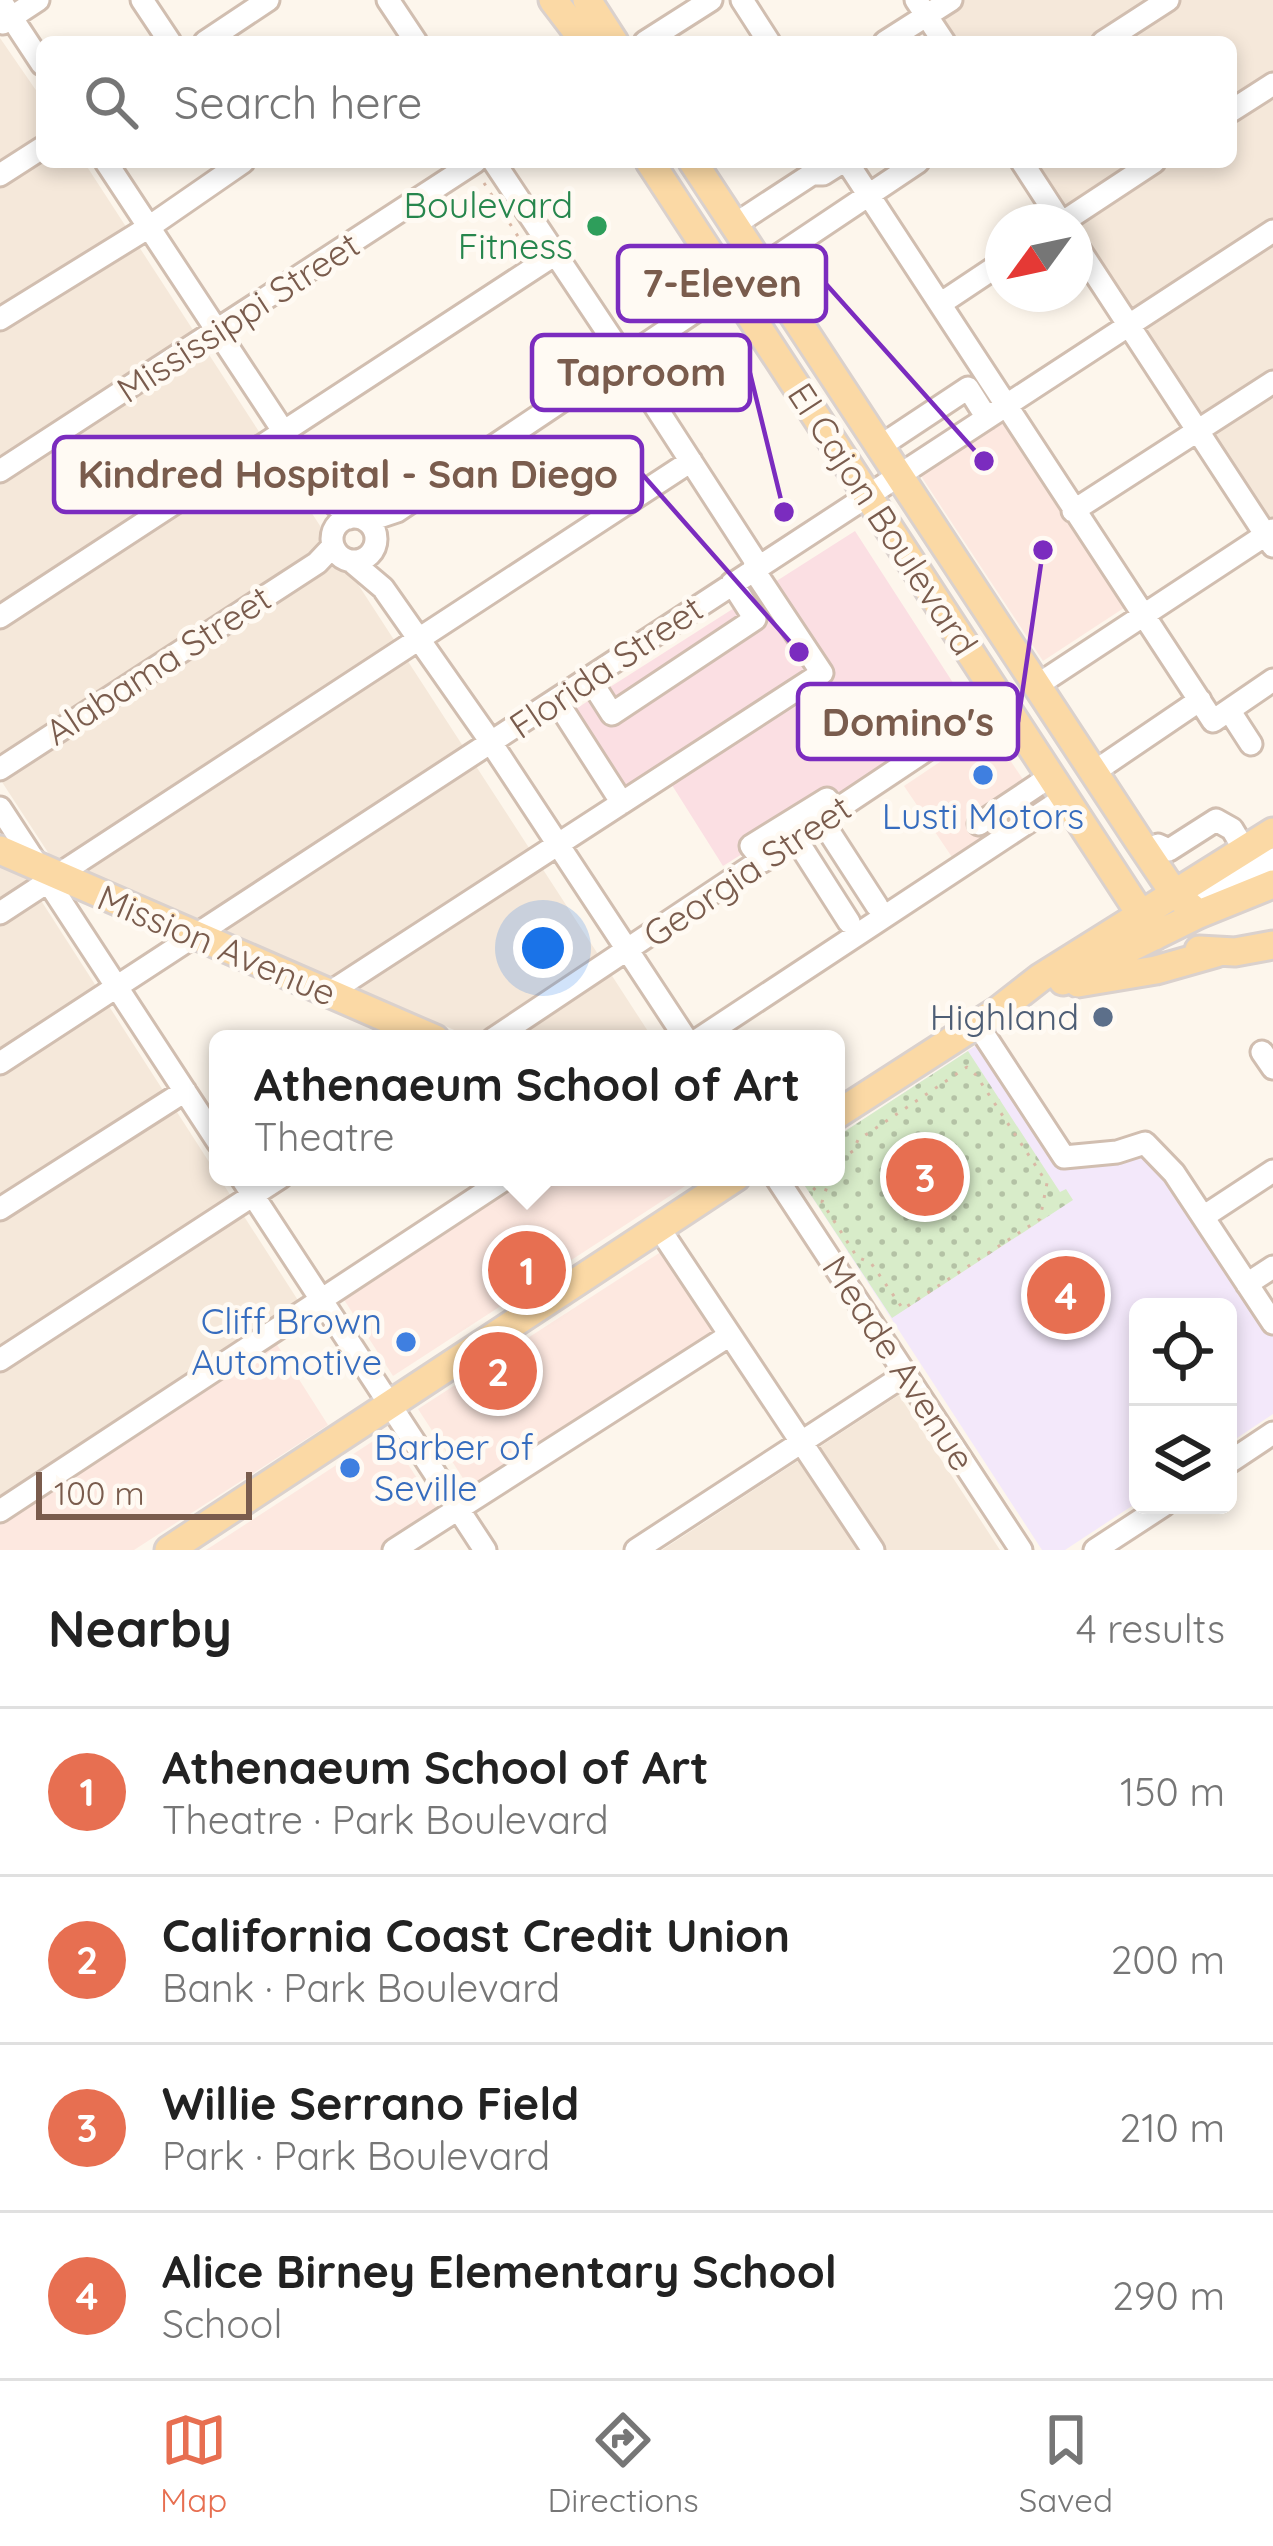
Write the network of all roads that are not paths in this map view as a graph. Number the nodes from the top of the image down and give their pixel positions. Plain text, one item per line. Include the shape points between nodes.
1 (38, 0) edge
2 (142, 0) edge
3 (268, 0) edge
4 (388, 0) edge
5 (544, 0) edge
6 (553, 0) edge
7 (711, 0) edge
8 (742, 0) edge
9 (951, 0) edge
10 (1168, 0) edge
11 (595, 5) edge
12 (922, 8) edge
13 (4, 14) edge
14 (166, 36) edge
15 (214, 36) edge
16 (412, 36) edge
17 (567, 36) edge
18 (581, 36) edge
19 (611, 36) edge
20 (654, 36) edge
21 (765, 36) edge
22 (892, 36) edge
23 (940, 36) edge
24 (1112, 36) edge
25 (36, 56) edge
26 (1273, 84) edge
27 (1237, 108) edge
28 (36, 152) edge
29 (110, 168) edge
30 (234, 168) edge
31 (497, 168) edge
32 (654, 168) edge
33 (698, 168) edge
34 (834, 168) edge
35 (848, 168) edge
36 (909, 168) edge
37 (1026, 168) edge
38 (1145, 168) edge
39 (480, 173) edge
40 (0, 175) edge
41 (868, 195) junction
42 (1050, 204) edge
43 (1090, 204) edge
44 (734, 225) junction
45 (148, 226) junction
46 (1273, 230) edge
47 (545, 260) junction
48 (760, 266) junction
49 (1093, 271) edge
50 (985, 274) edge
51 (730, 284) junction
52 (940, 304) junction
53 (0, 319) edge
54 (1128, 325) junction
55 (216, 330) junction
56 (624, 357) junction
57 (1273, 382) edge
58 (646, 392) dead end
59 (996, 412) junction
60 (1198, 431) junction
61 (285, 434) junction
62 (879, 447) junction
63 (691, 461) junction
64 (0, 471) edge
65 (897, 475) junction
66 (867, 493) junction
67 (326, 496) junction
68 (1073, 511) junction
69 (367, 532) junction
70 (1271, 537) edge
71 (336, 553) junction
72 (756, 567) junction
73 (732, 583) junction
74 (383, 588) junction
75 (1145, 614) junction
76 (0, 617) edge
77 (419, 640) junction
78 (589, 679) junction
79 (1271, 685) edge
80 (1036, 686) junction
81 (556, 700) junction
82 (1000, 700) junction
83 (1200, 700) junction
84 (1229, 710) junction
85 (492, 743) junction
86 (1251, 744) dead end
87 (0, 769) edge
88 (1094, 772) junction
89 (1059, 787) junction
90 (622, 803) junction
91 (0, 808) edge
92 (829, 817) junction
93 (979, 824) dead end
94 (1273, 832) edge
95 (796, 838) junction
96 (558, 846) junction
97 (1244, 849) junction
98 (0, 850) edge
99 (1146, 852) junction
100 (1273, 859) edge
101 (763, 860) junction
102 (48, 875) junction
103 (1273, 884) edge
104 (1174, 893) junction
105 (877, 906) dead end
106 (1273, 907) edge
107 (0, 913) edge
108 (1199, 914) junction
109 (849, 922) dead end
110 (1148, 925) junction
111 (194, 937) junction
112 (1273, 945) edge
113 (628, 950) junction
114 (1216, 953) junction
115 (1056, 984) junction
116 (116, 987) junction
117 (329, 993) junction
118 (988, 1017) junction
119 (414, 1030) edge
120 (507, 1030) edge
121 (680, 1030) edge
122 (712, 1030) edge
123 (0, 1063) edge
124 (185, 1091) junction
125 (845, 1108) edge
126 (209, 1128) edge
127 (1273, 1171) edge
128 (247, 1186) edge
129 (494, 1186) edge
130 (722, 1186) edge
131 (782, 1186) edge
132 (0, 1209) edge
133 (1203, 1217) junction
134 (659, 1228) junction
135 (1273, 1267) edge
136 (1247, 1284) junction
137 (321, 1299) junction
138 (1273, 1323) edge
139 (730, 1335) junction
140 (0, 1360) edge
141 (906, 1374) junction
142 (390, 1405) junction
143 (1273, 1433) edge
144 (802, 1442) junction
145 (1237, 1457) edge
146 (458, 1508) junction
147 (0, 1511) edge
148 (1150, 1514) edge
149 (170, 1550) edge
150 (394, 1550) edge
151 (485, 1550) edge
152 (636, 1550) edge
153 (873, 1550) edge
154 (1021, 1550) edge
155 (1095, 1550) edge

1 - 13 street
2 - 14 street
3 - 15 street
4 - 16 street
5 - 17 main road
6 - 18 main road
7 - 20 street
8 - 21 street
9 - 12 street
10 - 24 street
11 - 19 main road
12 - 22 street
12 - 23 street
13 - 25 street
26 - 27 street
28 - 40 street
29 - 45 street
30 - 45 street
31 - 47 street
32 - 51 main road, El Cajon Boulevard
33 - 44 main road, El Cajon Boulevard
34 - 44 street
35 - 41 street
36 - 41 street
37 - 42 street
38 - 43 street
39 - 55 street, Mississippi Street
41 - 48 street
41 - 52 street
44 - 48 main road, El Cajon Boulevard
45 - 53 street
45 - 55 street
46 - 54 street, Florida Street
47 - 56 street
47 - 61 street
48 - 51 street
48 - 62 main road, El Cajon Boulevard
49 - 54 street
50 - 52 street
51 - 56 street
51 - 66 main road, El Cajon Boulevard
52 - 59 street
54 - 59 street, Florida Street
54 - 60 street
55 - 61 street
55 - 64 street, Mississippi Street
56 - 69 street
57 - 60 street
58 - 63 street
59 - 62 street via 968,388
59 - 65 street, Florida Street
59 - 68 street
60 - 68 street
60 - 70 street
61 - 67 street
61 - 76 street
62 - 65 main road, El Cajon Boulevard
63 - 72 street
63 - 77 street
65 - 66 street, Florida Street
65 - 80 main road, El Cajon Boulevard
66 - 72 street, Florida Street
66 - 82 main road, El Cajon Boulevard
67 - 69 street
67 - 71 street
68 - 75 street
69 - 71 street via 361,561
69 - 71 street via 339,523
69 - 74 street
70 - 75 street
71 - 74 street
71 - 87 street, Alabama Street
72 - 73 street, Florida Street
72 - 90 street via 821,674
73 - 78 street, Florida Street
73 - 78 street via 755,619 612,714
74 - 77 street
75 - 80 street
75 - 83 street
77 - 85 street
77 - 102 street
78 - 81 street, Florida Street
79 - 84 street
80 - 88 main road, El Cajon Boulevard
81 - 85 street, Florida Street
81 - 90 street
82 - 89 main road, El Cajon Boulevard
82 - 92 street, Georgia Street
83 - 84 street via 1213,721
83 - 88 street
84 - 86 street
85 - 96 street
85 - 111 street, Florida Street
88 - 99 main road, El Cajon Boulevard
89 - 93 street
89 - 110 main road, El Cajon Boulevard
89 - 122 street
90 - 96 street
91 - 102 street
92 - 95 street, Georgia Street
92 - 101 street via 827,799 752,846
92 - 105 street
94 - 97 main road
95 - 101 street, Georgia Street
95 - 109 street
96 - 113 street
96 - 117 street
97 - 99 street via 1216,820 1168,850
97 - 104 main road
98 - 102 main road, Mission Avenue
99 - 104 main road, El Cajon Boulevard
100 - 104 street via 1203,897
101 - 113 street, Georgia Street
102 - 107 street
102 - 111 main road, Mission Avenue
102 - 116 street
103 - 108 main road
104 - 108 main road, El Cajon Boulevard
104 - 110 main road
106 - 108 main road
108 - 110 main road
110 - 114 main road via 1185,948
110 - 115 main road
110 - 118 main road
111 - 116 street, Florida Street
111 - 117 main road, Mission Avenue
112 - 114 main road
113 - 120 street, Georgia Street
113 - 121 street
114 - 115 main road
115 - 118 main road
116 - 123 street, Florida Street
116 - 124 street
117 - 119 main road, Mission Avenue
118 - 125 main road
118 - 133 street via 1064,1157 1145,1143
124 - 126 street
124 - 132 street
127 - 133 street
128 - 137 street
128 - 140 street
129 - 137 street
130 - 134 main road
131 - 141 street, Meade Avenue
133 - 136 street
134 - 139 street
134 - 142 main road
135 - 136 street
136 - 138 street
137 - 142 street
137 - 147 street
139 - 144 street
139 - 146 street
141 - 144 street
141 - 154 street, Meade Avenue
142 - 146 street
142 - 149 main road
143 - 145 street
144 - 152 street
144 - 153 street
146 - 150 street
146 - 151 street
148 - 155 street

